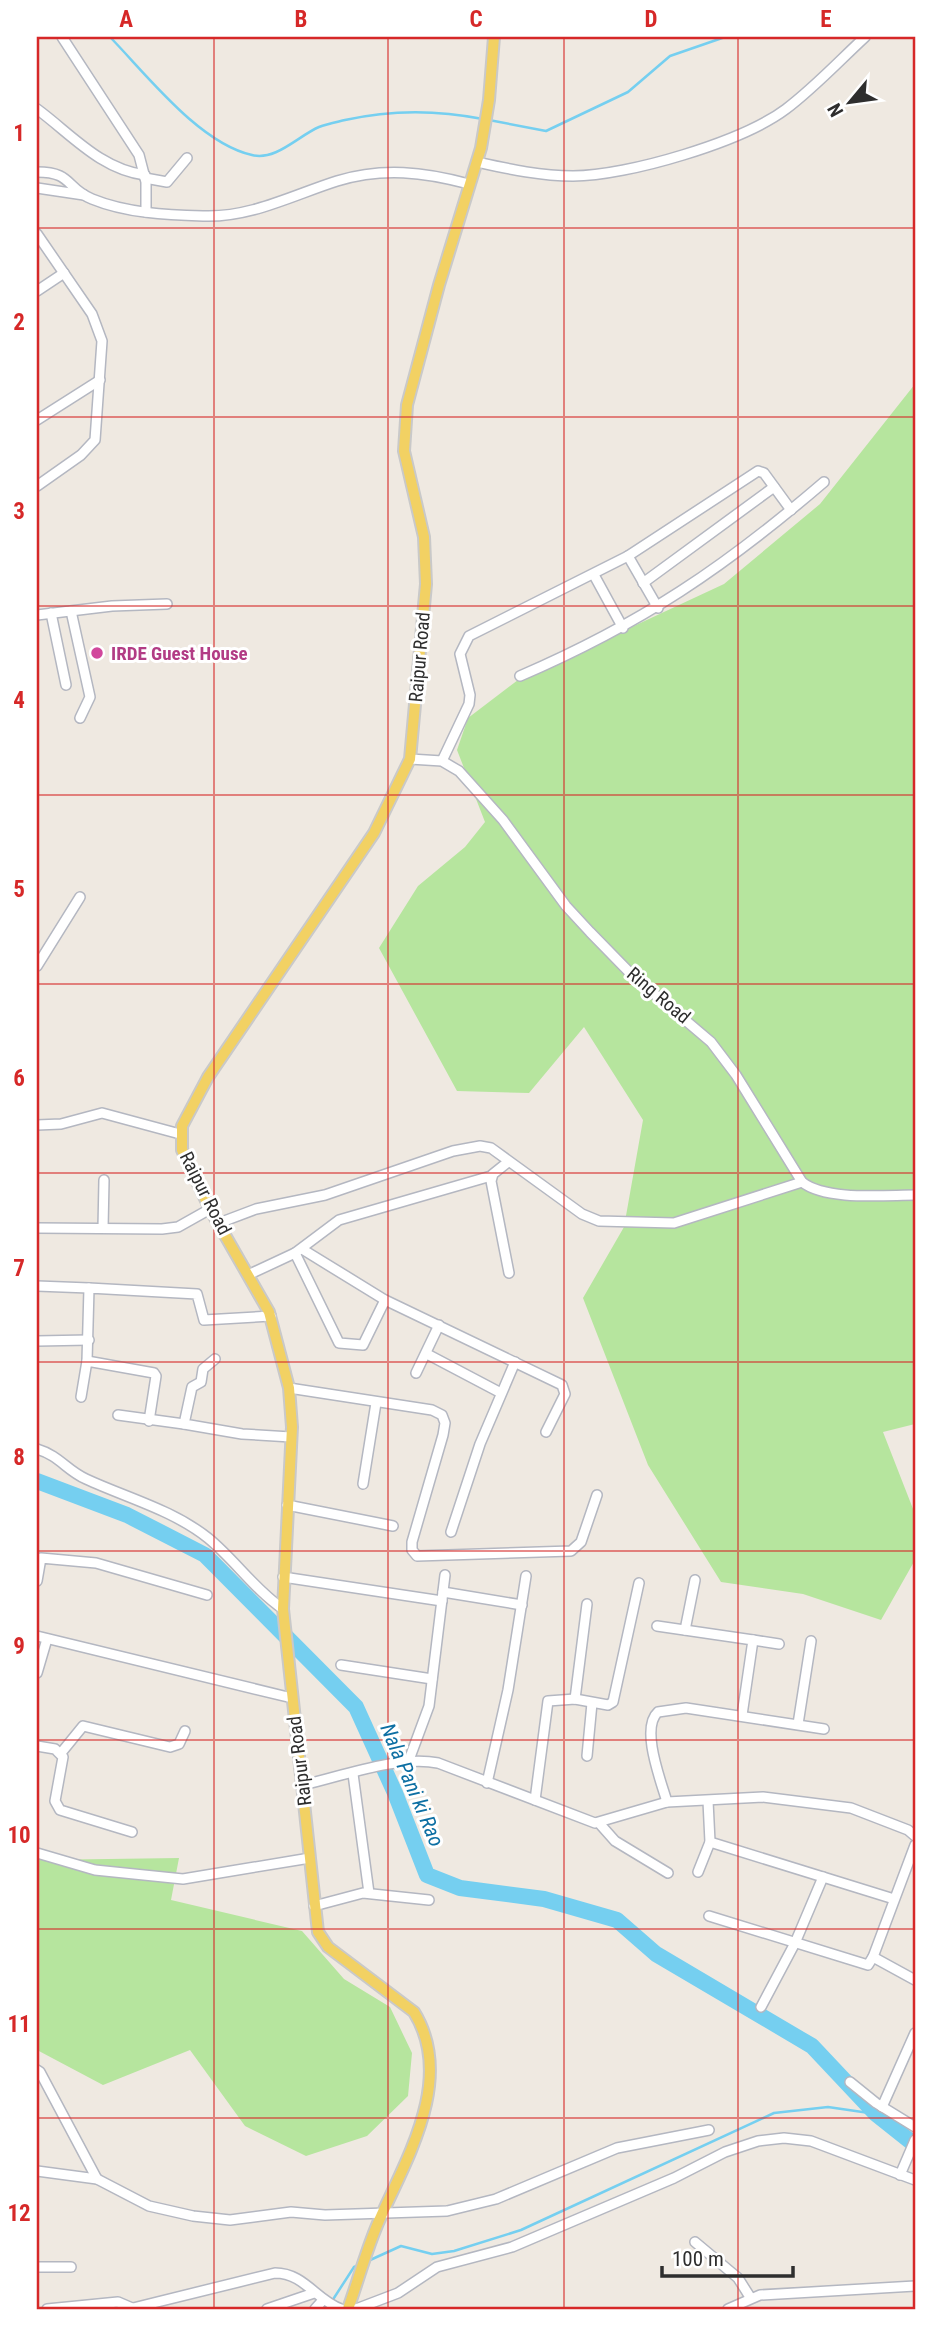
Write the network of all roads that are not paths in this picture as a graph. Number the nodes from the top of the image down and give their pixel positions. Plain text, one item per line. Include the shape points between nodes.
1 (62, 37) edge
2 (494, 37) edge
3 (865, 37) edge
4 (37, 109) edge
5 (187, 159) dead end
6 (477, 162) junction
7 (37, 172) edge
8 (145, 177) junction
9 (469, 184) junction
10 (37, 188) edge
11 (86, 196) junction
12 (146, 212) junction
13 (37, 234) edge
14 (64, 273) junction
15 (37, 290) edge
16 (100, 380) junction
17 (37, 420) edge
18 (824, 482) dead end
19 (37, 486) edge
20 (774, 487) junction
21 (791, 510) junction
22 (628, 556) junction
23 (594, 575) junction
24 (643, 583) junction
25 (167, 604) dead end
26 (658, 608) junction
27 (71, 611) junction
28 (51, 613) junction
29 (37, 615) edge
30 (623, 628) junction
31 (520, 676) dead end
32 (66, 685) dead end
33 (80, 718) dead end
34 (410, 759) junction
35 (442, 761) junction
36 (80, 897) dead end
37 (37, 966) edge
38 (38, 1124) edge
39 (180, 1134) junction
40 (508, 1162) junction
41 (491, 1176) junction
42 (104, 1180) dead end
43 (802, 1182) junction
44 (915, 1195) edge
45 (210, 1209) junction
46 (219, 1223) junction
47 (37, 1228) edge
48 (103, 1228) junction
49 (298, 1251) junction
50 (509, 1273) dead end
51 (250, 1274) junction
52 (37, 1286) edge
53 (89, 1288) junction
54 (385, 1300) junction
55 (271, 1316) junction
56 (439, 1325) junction
57 (89, 1340) junction
58 (37, 1341) edge
59 (427, 1354) junction
60 (215, 1359) dead end
61 (87, 1361) junction
62 (515, 1362) junction
63 (416, 1373) dead end
64 (289, 1388) junction
65 (500, 1393) junction
66 (81, 1397) dead end
67 (376, 1403) junction
68 (118, 1415) dead end
69 (149, 1421) junction
70 (184, 1424) junction
71 (546, 1432) dead end
72 (291, 1437) junction
73 (37, 1448) edge
74 (363, 1484) dead end
75 (597, 1495) dead end
76 (287, 1506) junction
77 (393, 1526) dead end
78 (451, 1532) dead end
79 (445, 1575) dead end
80 (526, 1576) dead end
81 (283, 1577) junction
82 (695, 1580) dead end
83 (37, 1581) edge
84 (639, 1583) dead end
85 (207, 1595) dead end
86 (443, 1597) junction
87 (587, 1604) dead end
88 (522, 1605) junction
89 (283, 1612) junction
90 (657, 1626) dead end
91 (685, 1630) junction
92 (37, 1636) edge
93 (47, 1639) junction
94 (753, 1640) junction
95 (811, 1641) dead end
96 (779, 1644) dead end
97 (341, 1665) dead end
98 (37, 1672) edge
99 (432, 1678) junction
100 (292, 1698) junction
101 (575, 1699) junction
102 (592, 1703) junction
103 (742, 1715) junction
104 (798, 1724) junction
105 (824, 1729) dead end
106 (185, 1731) dead end
107 (37, 1746) edge
108 (61, 1753) junction
109 (587, 1756) dead end
110 (409, 1760) junction
111 (353, 1774) junction
112 (487, 1783) junction
113 (303, 1785) junction
114 (535, 1801) junction
115 (708, 1801) junction
116 (667, 1802) junction
117 (599, 1823) junction
118 (132, 1832) dead end
119 (915, 1836) edge
120 (710, 1842) junction
121 (915, 1845) edge
122 (37, 1853) edge
123 (310, 1858) junction
124 (698, 1872) dead end
125 (668, 1873) dead end
126 (823, 1877) junction
127 (369, 1893) junction
128 (894, 1899) junction
129 (429, 1900) dead end
130 (314, 1906) junction
131 (709, 1916) dead end
132 (794, 1943) junction
133 (873, 1958) junction
134 (915, 1980) edge
135 (761, 2007) dead end
136 (915, 2034) edge
137 (37, 2070) edge
138 (850, 2082) dead end
139 (882, 2106) junction
140 (915, 2127) edge
141 (709, 2130) dead end
142 (915, 2140) edge
143 (37, 2171) edge
144 (900, 2175) junction
145 (97, 2179) junction
146 (915, 2180) edge
147 (384, 2211) junction
148 (695, 2242) dead end
149 (37, 2267) edge
150 (71, 2267) dead end
151 (915, 2286) edge
152 (314, 2293) junction
153 (750, 2297) junction
154 (330, 2304) edge
155 (131, 2308) edge
156 (47, 2309) edge
157 (267, 2309) edge
158 (315, 2309) edge
159 (348, 2309) edge
160 (356, 2309) edge
161 (728, 2309) edge

1 - 8 street via 136,150
2 - 6 main road, Raipur Road via 489,100
3 - 6 street via 776,116 736,135 660,160 576,176
4 - 8 street via 95,156
5 - 8 street via 167,182
6 - 9 main road, Raipur Road
7 - 11 street via 60,174
8 - 12 street
9 - 12 street via 425,173 386,173 339,181 236,214
9 - 34 main road, Raipur Road via 404,428 404,452 424,537 426,584
10 - 11 street
11 - 12 street
13 - 14 street
14 - 15 street
14 - 16 street via 98,326
16 - 17 street
16 - 19 street via 95,440
18 - 21 street
20 - 21 street
20 - 22 street via 758,471
20 - 24 street
21 - 26 street
22 - 23 street
22 - 24 street
23 - 30 street
23 - 35 street via 464,641 460,654 470,695
24 - 26 street
25 - 27 street
26 - 30 street
27 - 28 street
27 - 33 street via 90,697
28 - 29 street
28 - 32 street
30 - 31 street
34 - 35 street
34 - 39 main road, Raipur Road via 374,834 208,1077
35 - 43 street, Ring Road via 488,803 590,932 632,975 711,1042
36 - 37 street
38 - 39 street via 61,1124 102,1113
39 - 45 main road, Raipur Road via 187,1162
40 - 41 street
40 - 43 street via 599,1221 674,1223
40 - 46 street via 491,1149 471,1147 325,1195 256,1209
41 - 49 street via 346,1218
41 - 50 street
42 - 48 street
43 - 44 street via 838,1194
45 - 46 main road, Raipur Road
45 - 48 street via 178,1227
46 - 51 main road, Raipur Road
47 - 48 street
49 - 51 street
49 - 54 street
49 - 54 street via 334,1336 342,1344 358,1347 365,1343
51 - 55 main road, Raipur Road
52 - 53 street
53 - 55 street via 197,1294 204,1320
53 - 57 street
54 - 56 street
55 - 64 main road, Raipur Road
56 - 59 street
56 - 62 street
57 - 58 street
57 - 61 street
59 - 63 street
59 - 65 street
60 - 70 street via 203,1369 201,1382 192,1387
61 - 66 street
61 - 69 street via 156,1374
62 - 65 street
62 - 71 street via 565,1389
64 - 67 street
64 - 72 main road, Raipur Road
65 - 78 street
67 - 74 street
67 - 75 street via 432,1410 444,1419 413,1532 411,1548 417,1556 571,1551 581,1542
68 - 69 street
69 - 70 street
70 - 72 street
72 - 76 main road, Raipur Road
73 - 89 street via 56,1455 79,1476 196,1529
76 - 77 street
76 - 81 main road, Raipur Road
79 - 86 street
80 - 88 street
81 - 86 street
81 - 89 main road, Raipur Road
82 - 91 street
83 - 85 street via 41,1558 86,1561
84 - 102 street via 615,1698 608,1705
86 - 88 street
86 - 99 street
87 - 101 street
88 - 112 street
89 - 100 main road, Raipur Road
90 - 91 street
91 - 94 street
92 - 93 street
93 - 98 street
93 - 100 street
94 - 96 street
94 - 103 street
95 - 104 street
97 - 99 street
99 - 110 street via 427,1718
100 - 113 main road, Raipur Road
101 - 102 street
101 - 114 street via 548,1700
102 - 109 street
103 - 104 street
103 - 116 street via 672,1708 654,1715 651,1739
104 - 105 street
106 - 108 street via 179,1744 170,1747 81,1727
107 - 108 street
108 - 118 street via 64,1761 57,1807
110 - 111 street
110 - 112 street via 438,1763
111 - 113 street
111 - 127 street
112 - 114 street
113 - 123 main road, Raipur Road
114 - 117 street
115 - 116 street
115 - 119 street via 763,1797 837,1805 867,1813
115 - 120 street
116 - 117 street
117 - 125 street via 615,1841
120 - 124 street
120 - 126 street
121 - 128 street
122 - 123 street via 95,1870 183,1879
123 - 130 main road, Raipur Road
126 - 128 street
126 - 132 street
127 - 129 street
127 - 130 street
128 - 133 street
130 - 147 main road, Raipur Road via 318,1932 328,1947 403,2001 422,2025 426,2039 430,2061 423,2112 409,2158
131 - 132 street
132 - 133 street via 866,1965
132 - 135 street
133 - 134 street
136 - 139 street
137 - 145 street
138 - 139 street
139 - 140 street
141 - 147 street via 617,2148 472,2206 447,2211
142 - 144 street
143 - 145 street
144 - 146 street
144 - 160 street via 811,2141 758,2141 512,2247 432,2269 398,2292
145 - 147 street via 149,2206 193,2216 230,2220 291,2212
147 - 159 main road, Raipur Road
148 - 153 street via 738,2278
149 - 150 street
151 - 153 street
152 - 154 street
152 - 155 street via 300,2279 275,2273
152 - 157 street
153 - 161 street
154 - 158 street
155 - 156 street via 118,2302

